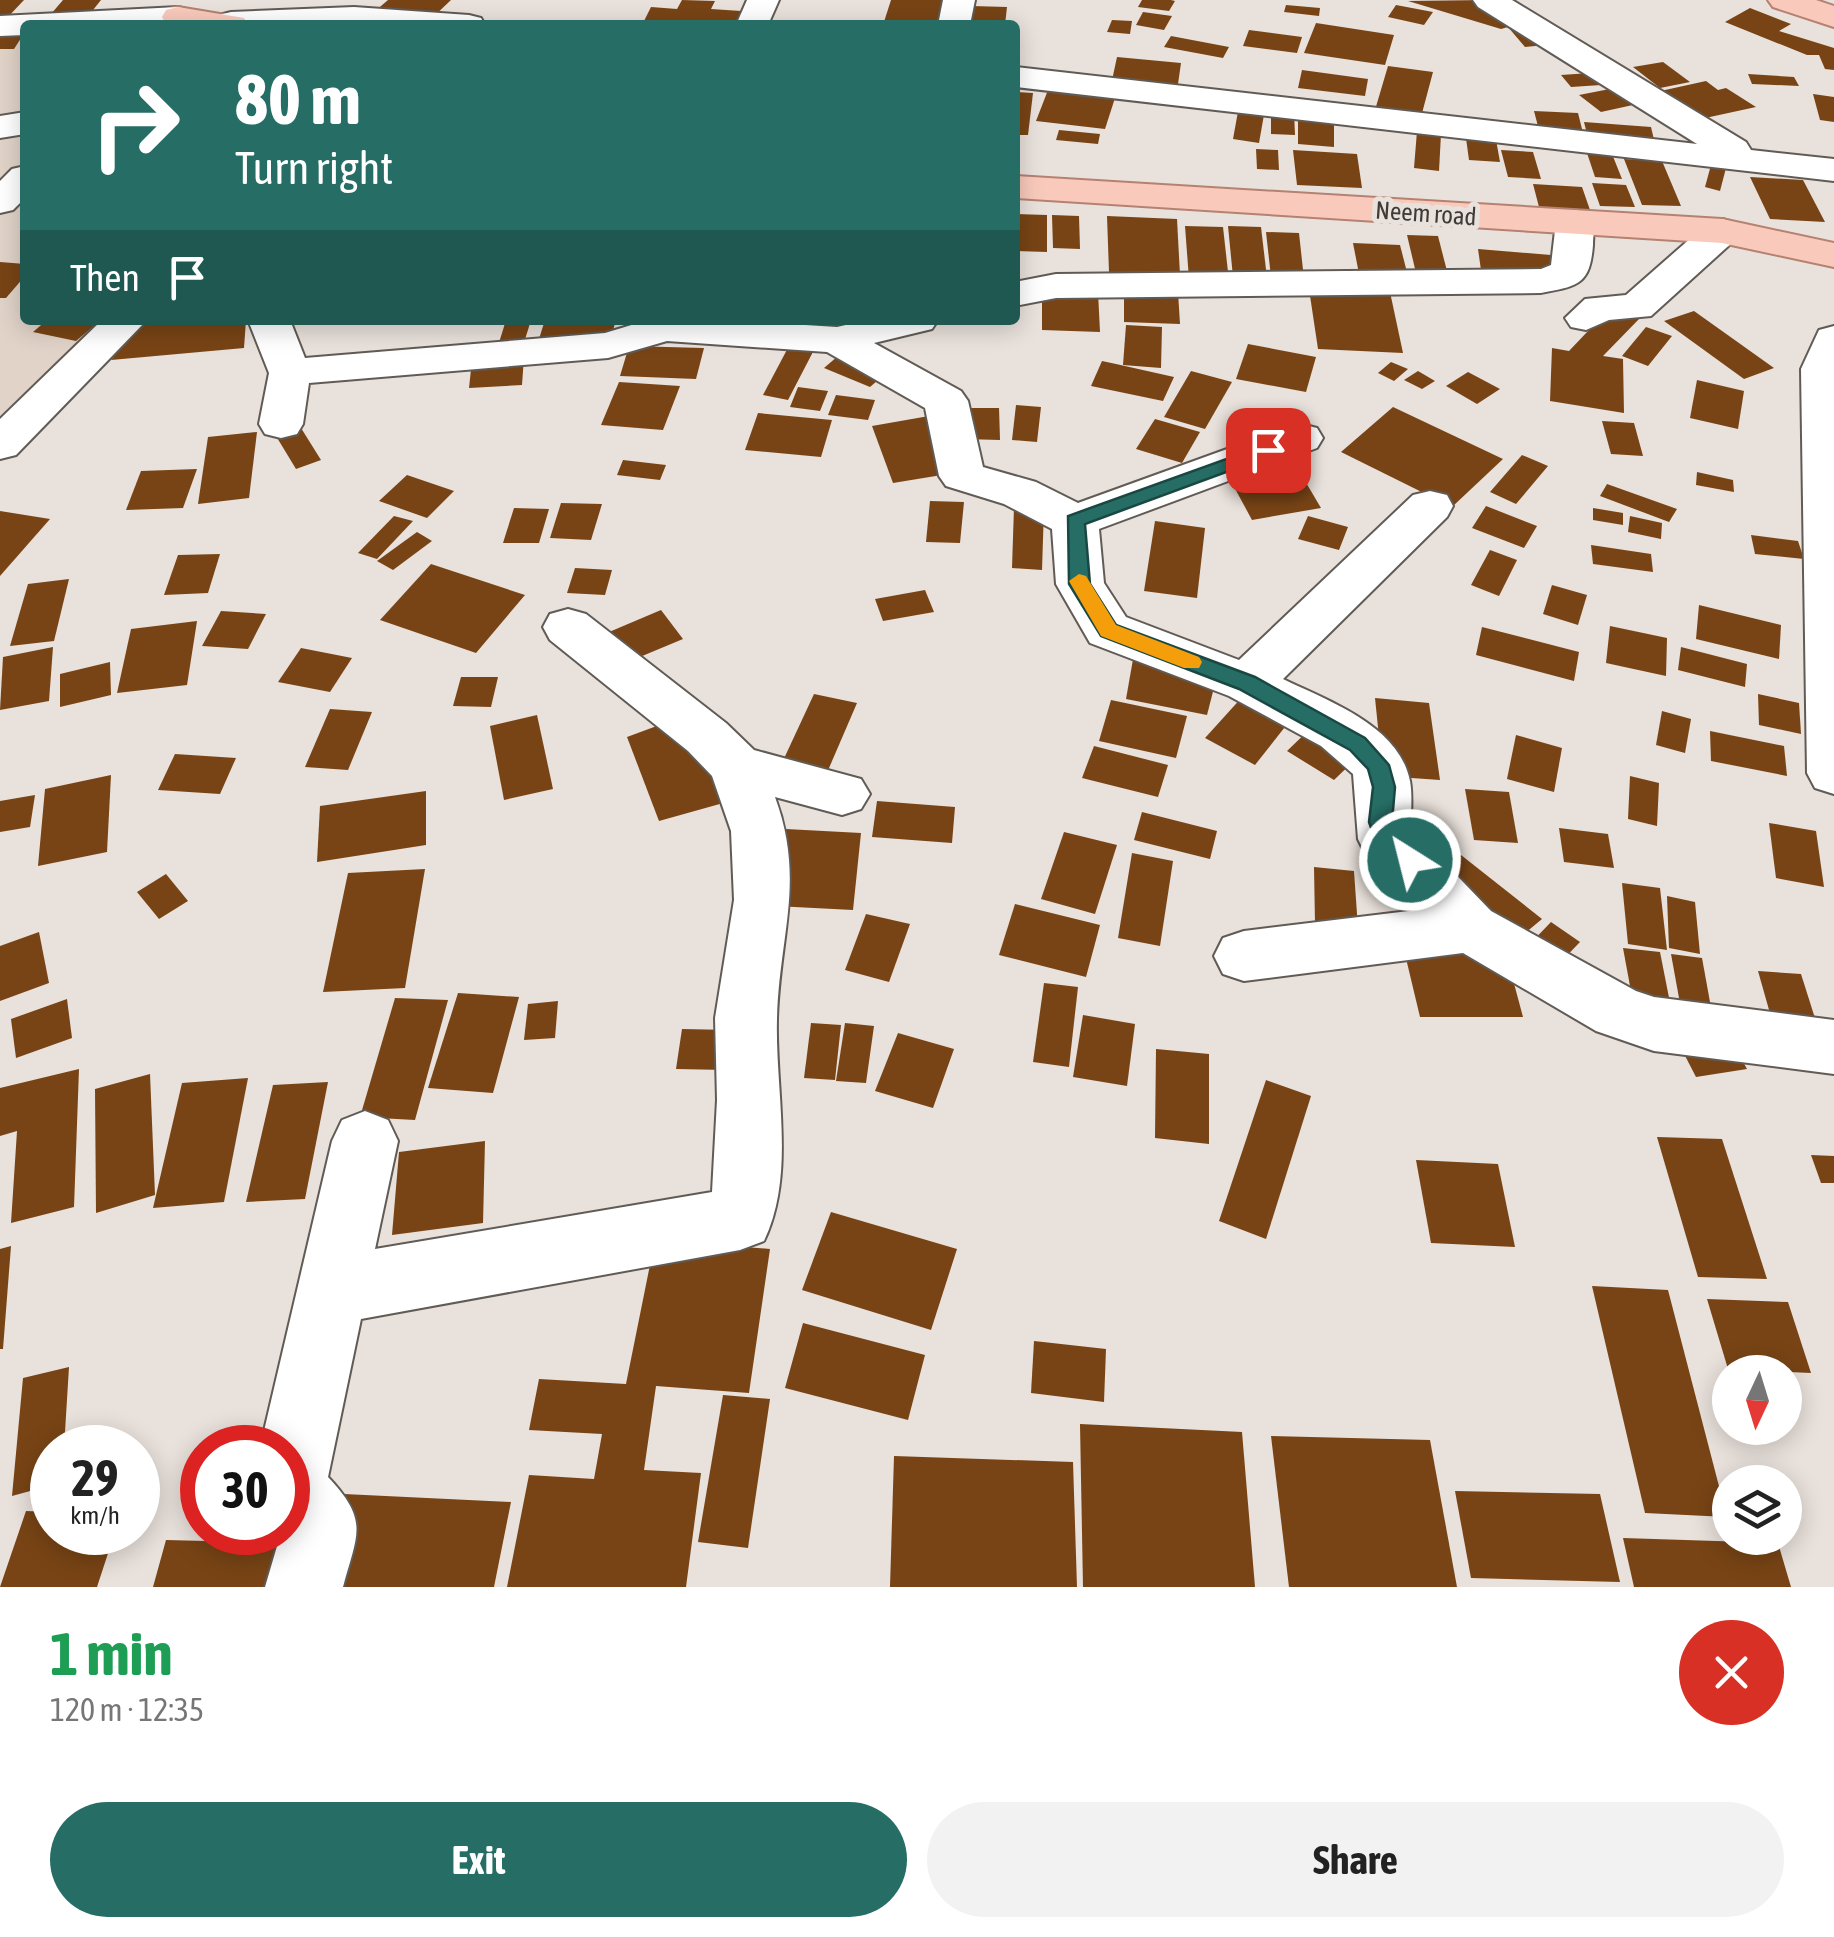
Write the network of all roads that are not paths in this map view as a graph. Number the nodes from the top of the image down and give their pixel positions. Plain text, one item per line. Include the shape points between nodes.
1 (1489, 0) edge
2 (1784, 0) edge
3 (176, 14) edge
4 (358, 14) edge
5 (1834, 17) edge
6 (88, 20) edge
7 (209, 20) edge
8 (282, 20) edge
9 (418, 20) edge
10 (1020, 78) edge
11 (1749, 160) junction
12 (1834, 170) edge
13 (20, 182) edge
14 (1020, 187) edge
15 (0, 202) edge
16 (1575, 222) junction
17 (1722, 231) junction
18 (1834, 255) edge
19 (1020, 293) edge
20 (1586, 318) dead end
21 (121, 325) edge
22 (271, 325) edge
23 (897, 325) edge
24 (837, 340) junction
25 (1830, 360) edge
26 (290, 374) junction
27 (281, 424) dead end
28 (1300, 438) dead end
29 (0, 445) edge
30 (1430, 506) dead end
31 (1074, 520) junction
32 (568, 628) dead end
33 (1247, 683) junction
34 (736, 766) junction
35 (1834, 773) edge
36 (842, 794) dead end
37 (1470, 928) junction
38 (1244, 956) dead end
39 (1834, 1047) edge
40 (364, 1141) dead end
41 (331, 1290) junction
42 (302, 1425) edge
43 (310, 1513) edge
44 (304, 1587) edge

1 - 11 street
2 - 5 main road
3 - 6 street
3 - 7 main road
4 - 8 street
4 - 9 street
10 - 11 street
11 - 12 street
13 - 15 street
14 - 16 main road, Neem road
16 - 17 main road, Neem road
16 - 19 street via 1571,269 1541,281 1056,286
17 - 18 main road, Neem road
17 - 20 street via 1637,306 1599,308
21 - 29 street
22 - 26 street
23 - 24 street
24 - 26 street via 665,328 608,346
24 - 31 street via 946,401 962,476
25 - 35 street
26 - 27 street
28 - 31 street
30 - 33 street
31 - 33 street via 1080,584 1108,630
32 - 34 street
33 - 37 street via 1358,744 1378,765 1386,839
34 - 36 street
34 - 41 street via 759,831 763,900 746,1018 749,1100 740,1218
37 - 38 street
37 - 39 street via 1618,1012 1654,1024
40 - 41 street
41 - 42 street
43 - 44 street via 321,1525

